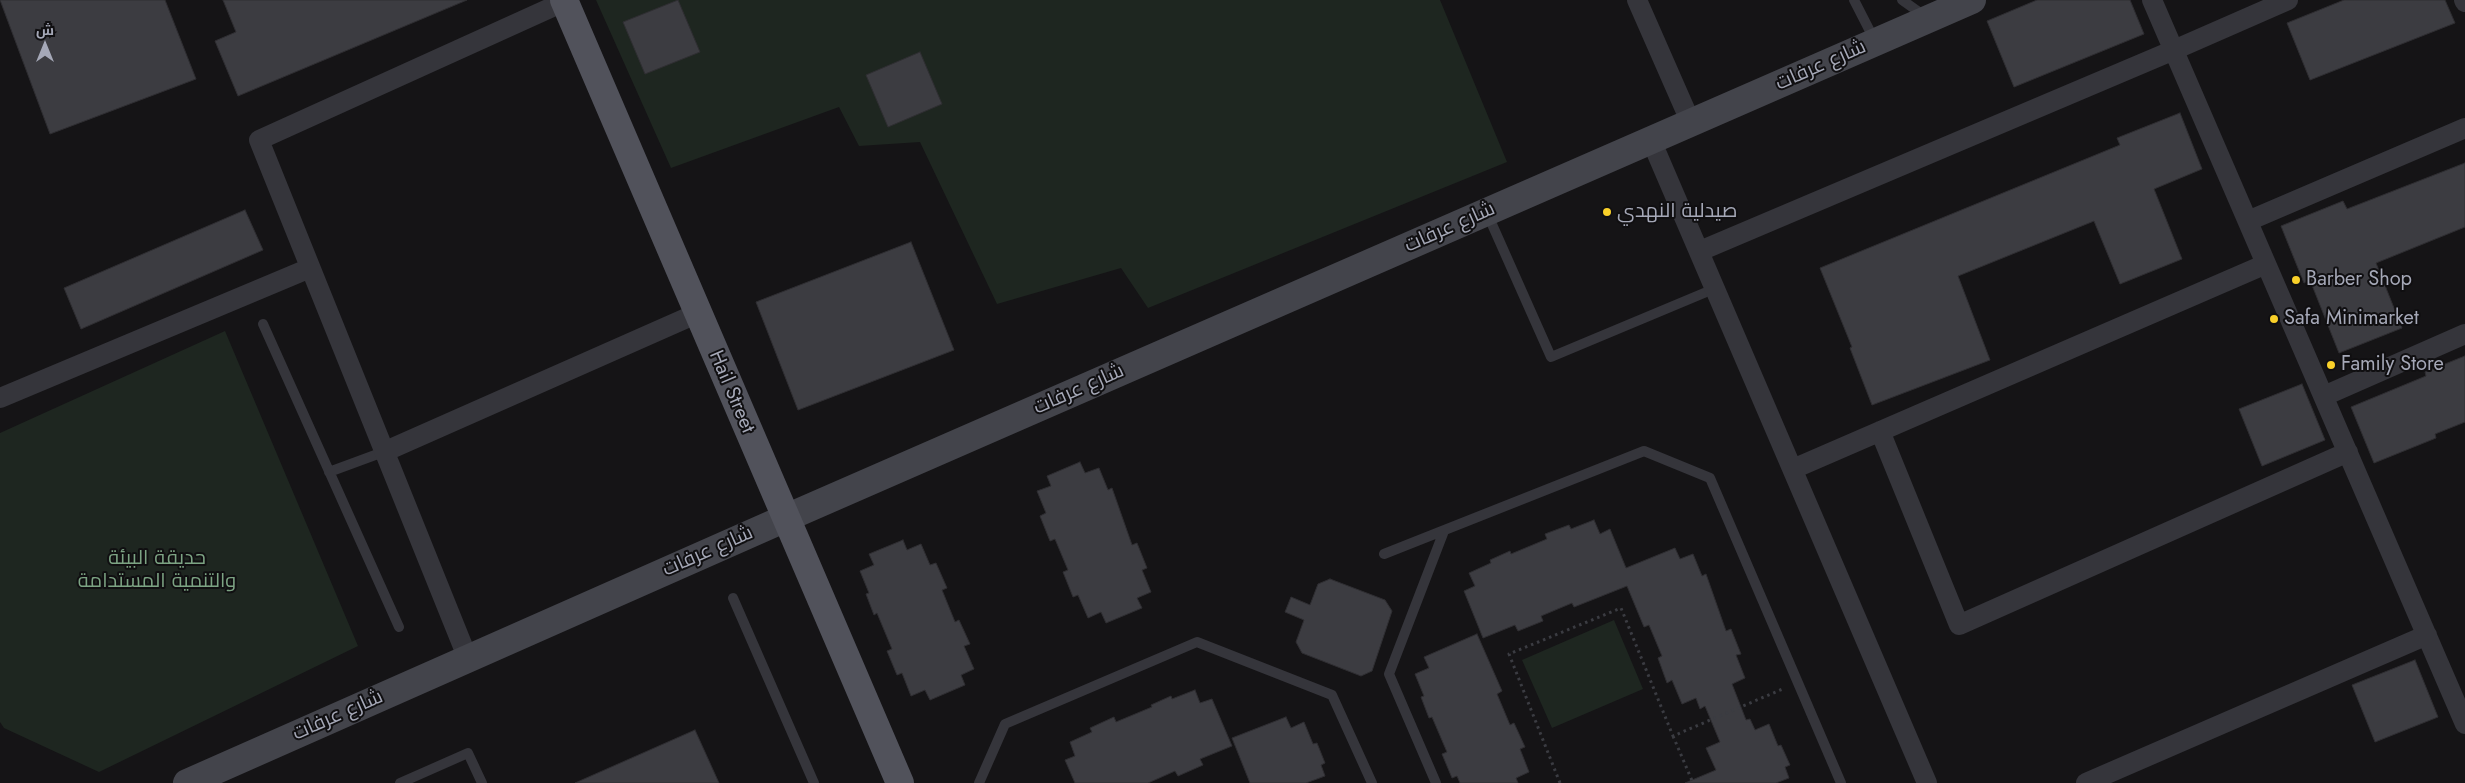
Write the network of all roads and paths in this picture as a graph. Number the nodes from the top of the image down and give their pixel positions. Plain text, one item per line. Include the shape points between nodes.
1 (1637, 0) edge
2 (1854, 0) edge
3 (1902, 0) edge
4 (1972, 0) edge
5 (2152, 0) edge
6 (2288, 0) edge
7 (565, 1) edge
8 (1929, 19) junction
9 (1875, 42) junction
10 (2174, 50) junction
11 (1691, 123) junction
12 (2465, 128) edge
13 (1651, 140) junction
14 (1487, 212) junction
15 (2248, 220) junction
16 (1700, 251) junction
17 (2266, 264) junction
18 (310, 268) junction
19 (1716, 288) junction
20 (698, 313) junction
21 (263, 324) dead end
22 (2465, 334) edge
23 (2324, 396) junction
24 (0, 398) edge
25 (1880, 431) junction
26 (386, 451) junction
27 (2348, 452) junction
28 (1793, 468) junction
29 (329, 472) junction
30 (786, 518) junction
31 (1444, 531) junction
32 (1384, 554) dead end
33 (733, 598) dead end
34 (399, 626) dead end
35 (2427, 635) junction
36 (468, 659) junction
37 (1798, 682) junction
38 (2465, 724) edge
39 (1673, 736) junction
40 (187, 783) edge
41 (400, 783) edge
42 (482, 783) edge
43 (814, 783) edge
44 (900, 783) edge
45 (979, 783) edge
46 (1372, 783) edge
47 (1436, 783) edge
48 (1560, 783) edge
49 (1693, 783) edge
50 (1841, 783) edge
51 (1927, 783) edge
52 (2086, 783) edge

1 - 11 street
2 - 9 lane
3 - 8 lane
4 - 8 street, شارع عرفات
5 - 10 street
6 - 10 street
7 - 18 street via 259,140
7 - 20 main road, Hail Street
8 - 9 street, شارع عرفات
9 - 11 street, شارع عرفات
10 - 15 street
10 - 16 street
11 - 13 street, شارع عرفات
12 - 15 street
13 - 14 street, شارع عرفات
13 - 16 street
14 - 19 lane via 1551,356
14 - 30 street, شارع عرفات
15 - 17 street
16 - 19 street
17 - 23 street
17 - 25 street
18 - 24 street
18 - 26 street
19 - 28 street
20 - 26 street
20 - 30 main road, Hail Street
21 - 29 lane
22 - 23 street
23 - 27 street
25 - 27 street via 1959,625
25 - 28 street
26 - 29 lane
26 - 36 street
27 - 35 street
28 - 51 street
29 - 34 lane
30 - 36 street, شارع عرفات
30 - 44 main road, Hail Street
31 - 32 lane
31 - 37 lane via 1644,451 1710,478
31 - 47 lane via 1389,674
33 - 43 lane
35 - 38 street
35 - 52 street
36 - 40 street, شارع عرفات
37 - 39 path
37 - 50 lane
39 - 48 path via 1621,608 1508,654
39 - 49 path
41 - 42 lane via 468,753
45 - 46 lane via 1005,724 1197,642 1332,695

